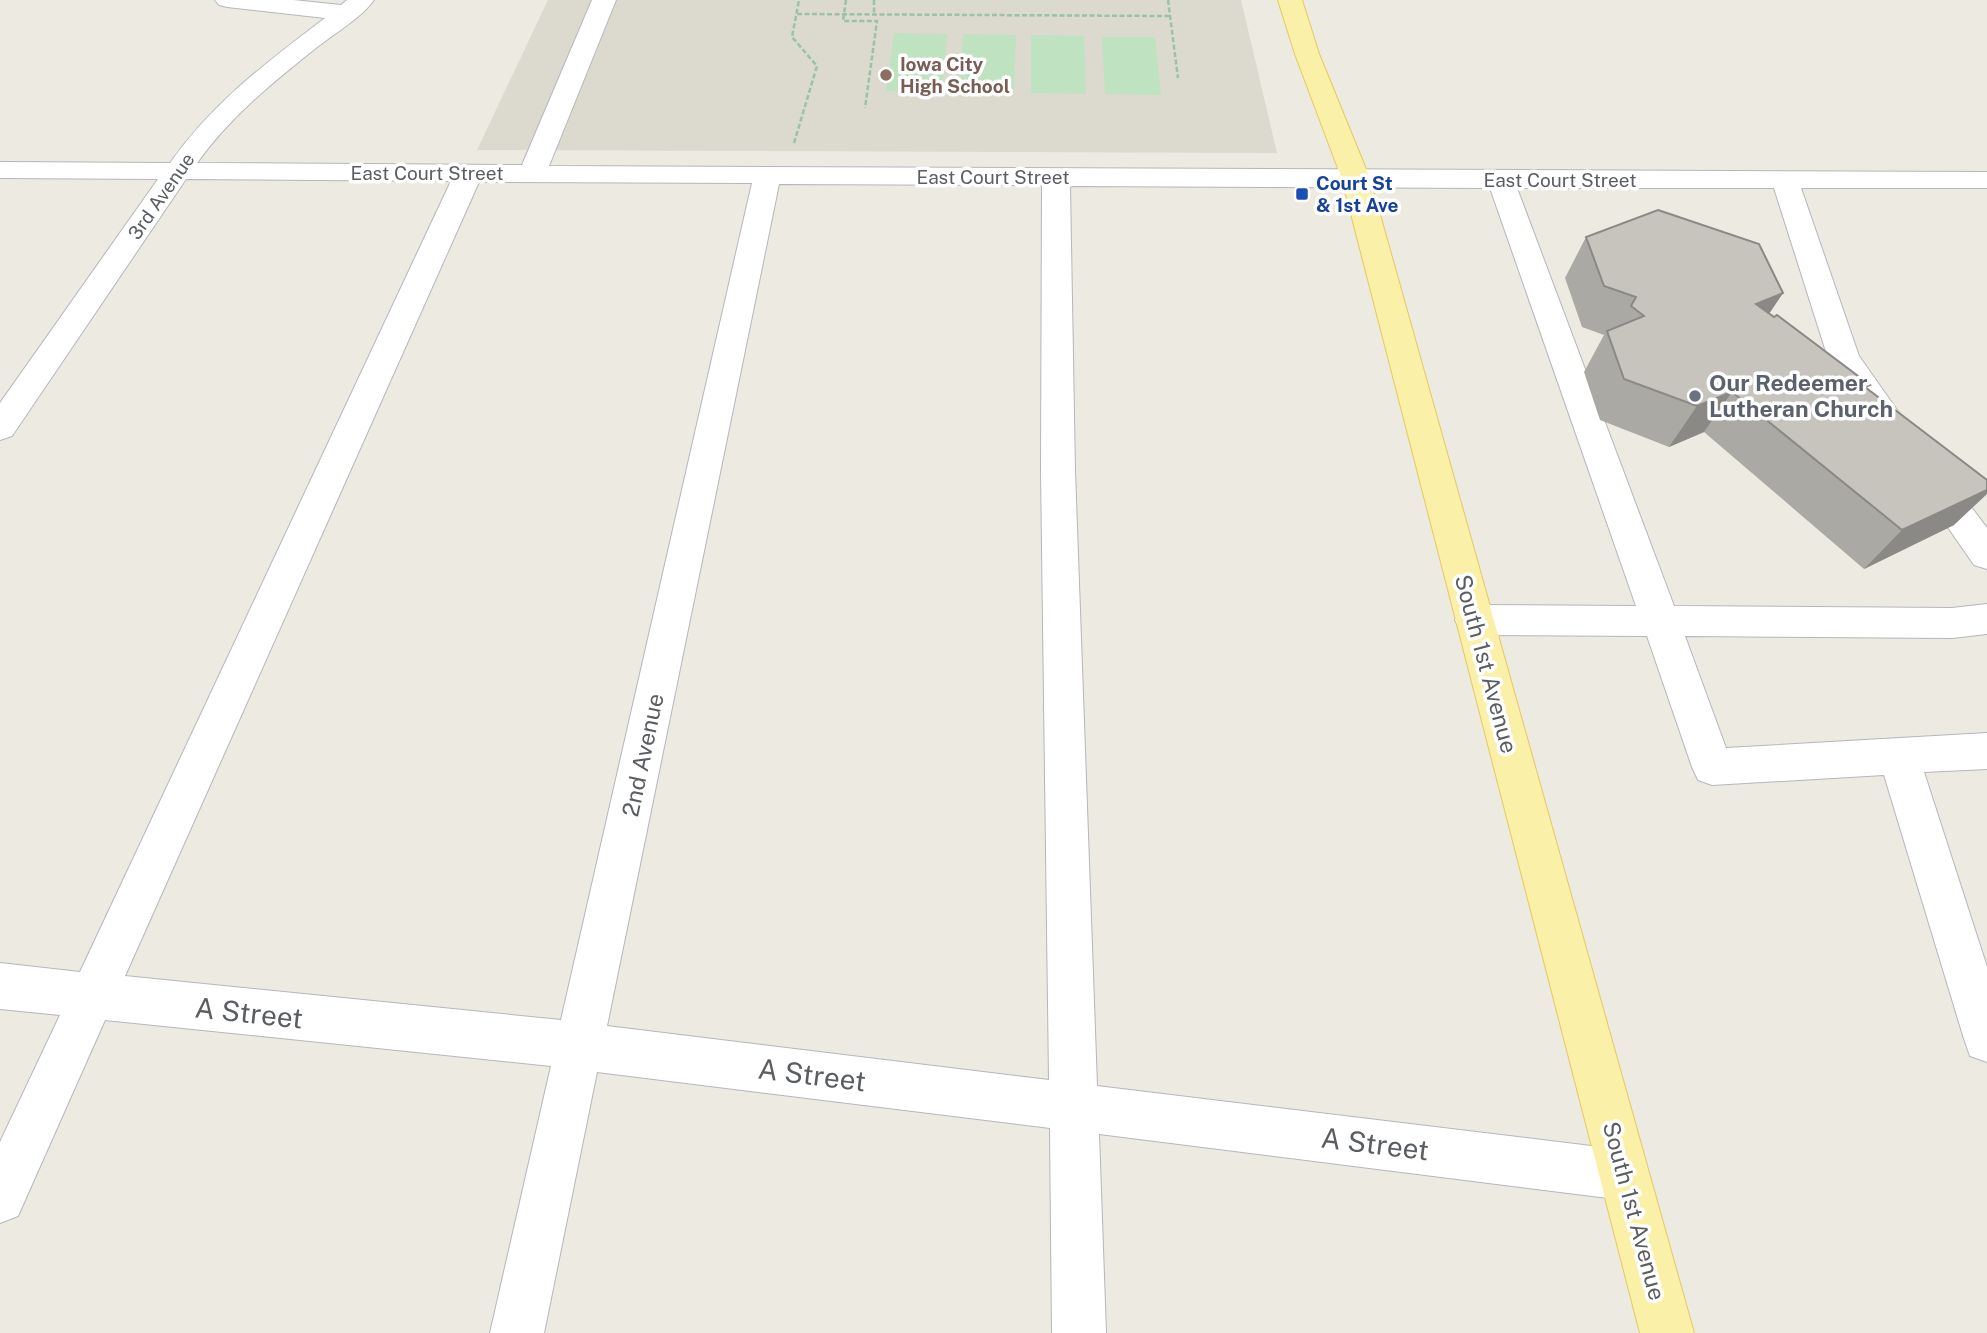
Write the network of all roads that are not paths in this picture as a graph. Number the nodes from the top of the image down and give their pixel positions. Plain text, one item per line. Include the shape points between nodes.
1 (228, 0) edge
2 (604, 0) edge
3 (1290, 0) edge
4 (355, 6) edge
5 (0, 170) edge
6 (178, 171) junction
7 (470, 173) junction
8 (532, 174) junction
9 (767, 176) junction
10 (1056, 178) junction
11 (1356, 179) junction
12 (1500, 180) junction
13 (1785, 180) junction
14 (1987, 180) edge
15 (0, 428) edge
16 (1987, 555) edge
17 (1987, 619) edge
18 (1474, 620) junction
19 (1663, 621) junction
20 (1987, 751) edge
21 (1899, 758) junction
22 (0, 986) edge
23 (92, 998) junction
24 (1987, 1039) edge
25 (581, 1046) junction
26 (1072, 1107) junction
27 (1624, 1175) junction
28 (0, 1198) edge
29 (517, 1333) edge
30 (1079, 1333) edge
31 (1667, 1333) edge

1 - 4 street
2 - 8 street
3 - 11 main road, South 1st Avenue
4 - 6 street, 3rd Avenue via 248,89
5 - 6 street, East Court Street
6 - 7 street, East Court Street
6 - 15 street, 3rd Avenue
7 - 8 street, East Court Street
7 - 23 street
8 - 9 street, East Court Street
9 - 10 street, East Court Street
9 - 25 street, 2nd Avenue
10 - 11 street, East Court Street
10 - 26 street
11 - 12 street, East Court Street
11 - 18 main road, South 1st Avenue
12 - 13 street, East Court Street
12 - 19 street
13 - 14 street, East Court Street
13 - 16 street via 1844,358
17 - 19 street via 1952,623
18 - 19 street
18 - 27 main road, South 1st Avenue
19 - 21 street via 1712,767
20 - 21 street
21 - 24 street
22 - 23 street, A Street
23 - 25 street, A Street
23 - 28 street
25 - 26 street, A Street
25 - 29 street, 2nd Avenue
26 - 27 street, A Street
26 - 30 street
27 - 31 main road, South 1st Avenue

